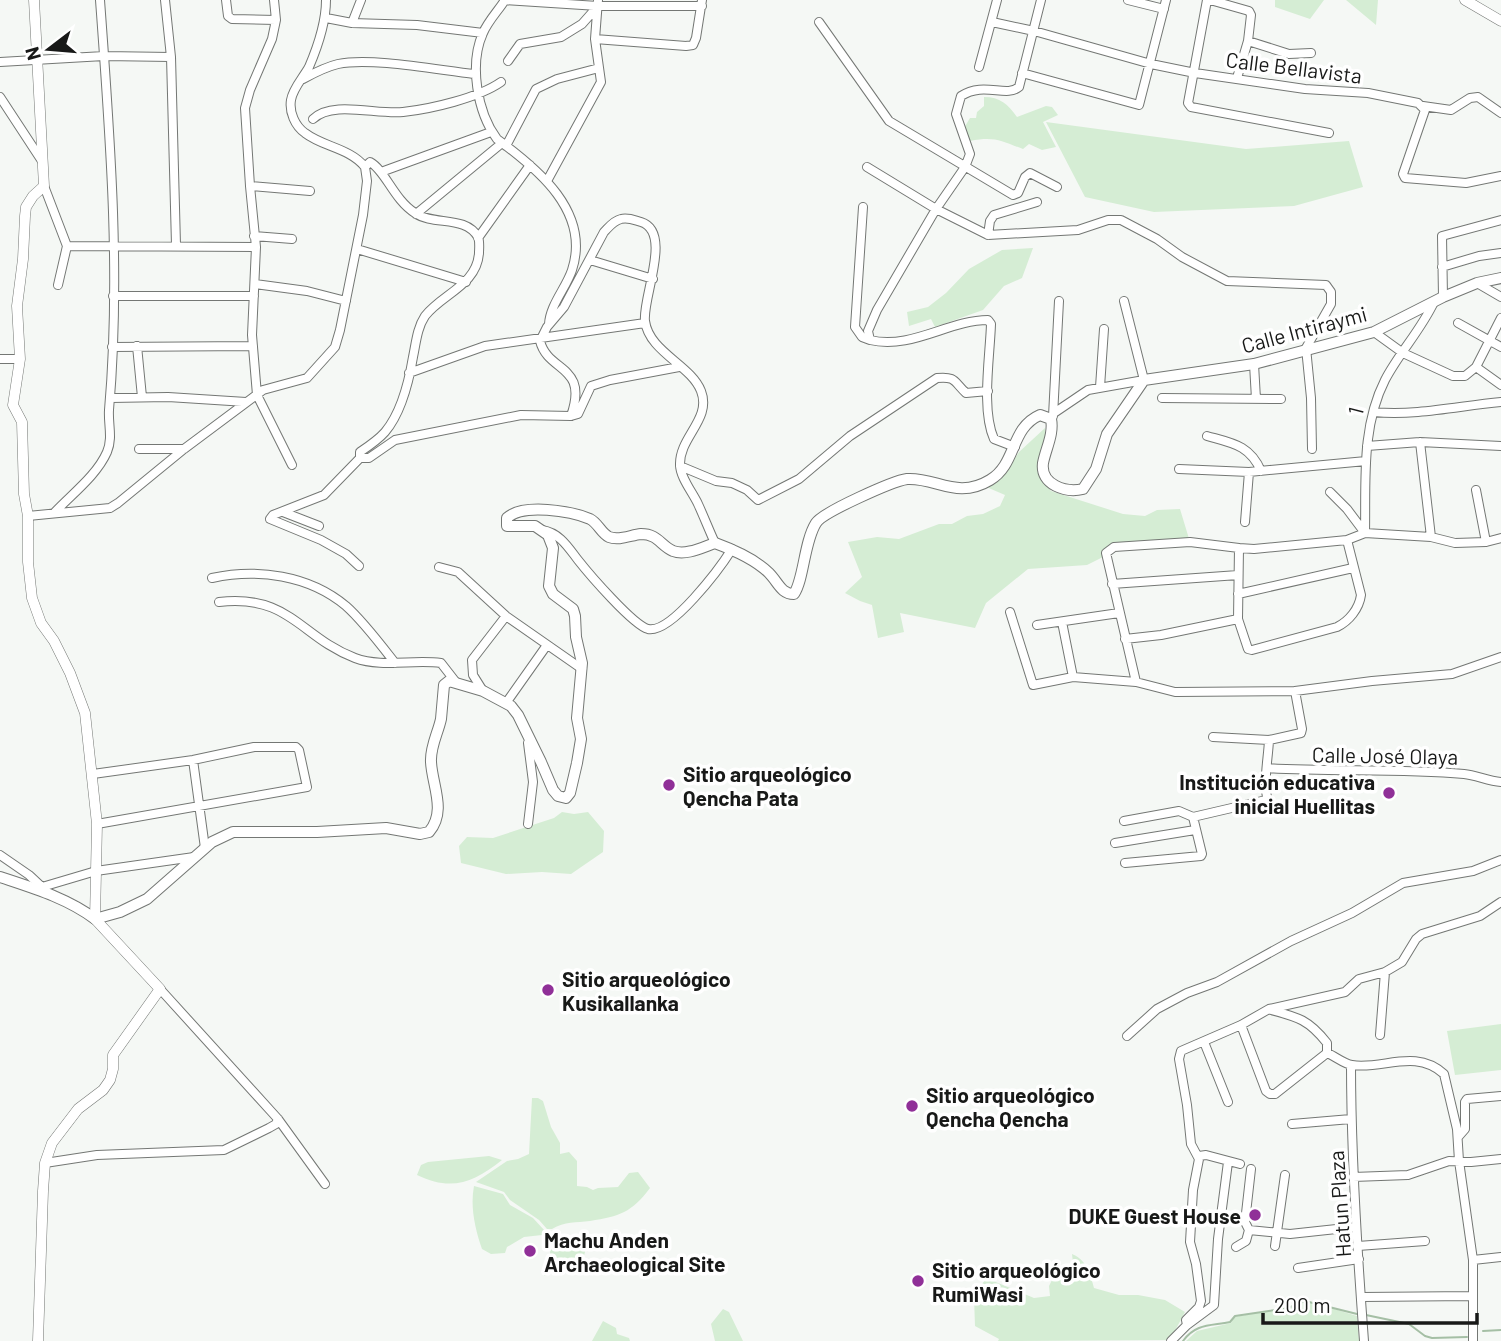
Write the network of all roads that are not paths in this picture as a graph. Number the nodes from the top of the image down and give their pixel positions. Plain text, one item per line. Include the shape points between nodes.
1 (34, 0) edge
2 (100, 0) edge
3 (165, 0) edge
4 (226, 0) edge
5 (274, 0) edge
6 (326, 0) edge
7 (361, 0) edge
8 (505, 0) edge
9 (997, 0) edge
10 (1041, 0) edge
11 (1128, 0) edge
12 (1209, 0) edge
13 (1465, 0) edge
14 (598, 3) edge
15 (702, 3) edge
16 (1165, 5) edge
17 (326, 18) junction
18 (276, 20) junction
19 (1501, 21) edge
20 (819, 22) dead end
21 (992, 22) junction
22 (352, 23) junction
23 (1034, 31) junction
24 (483, 33) junction
25 (595, 39) junction
26 (1248, 41) junction
27 (1311, 53) dead end
28 (104, 56) junction
29 (171, 57) junction
30 (38, 59) junction
31 (508, 61) dead end
32 (0, 62) edge
33 (1151, 64) junction
34 (979, 67) dead end
35 (599, 68) junction
36 (1023, 73) junction
37 (1195, 73) junction
38 (474, 74) junction
39 (1237, 78) junction
40 (302, 79) junction
41 (501, 82) dead end
42 (478, 95) junction
43 (0, 97) edge
44 (1423, 106) junction
45 (1501, 113) edge
46 (313, 119) dead end
47 (491, 132) junction
48 (1329, 133) dead end
49 (504, 144) junction
50 (43, 163) junction
51 (530, 165) junction
52 (365, 166) junction
53 (867, 167) dead end
54 (965, 167) junction
55 (381, 172) junction
56 (1501, 176) edge
57 (547, 181) junction
58 (44, 186) junction
59 (250, 186) junction
60 (1057, 187) dead end
61 (310, 191) dead end
62 (1037, 202) dead end
63 (863, 207) dead end
64 (936, 209) junction
65 (415, 214) junction
66 (1501, 220) edge
67 (988, 235) junction
68 (254, 236) junction
69 (478, 238) junction
70 (292, 239) dead end
71 (176, 245) junction
72 (66, 246) junction
73 (115, 247) junction
74 (256, 247) junction
75 (357, 250) junction
76 (1501, 253) edge
77 (590, 260) junction
78 (1442, 267) junction
79 (1501, 278) edge
80 (653, 279) junction
81 (466, 282) junction
82 (1477, 283) junction
83 (255, 284) junction
84 (58, 285) dead end
85 (113, 296) junction
86 (254, 296) junction
87 (1501, 297) edge
88 (346, 301) junction
89 (1059, 301) dead end
90 (1124, 301) dead end
91 (1436, 303) junction
92 (1501, 318) edge
93 (645, 323) junction
94 (1458, 323) dead end
95 (550, 324) junction
96 (1104, 329) dead end
97 (1374, 332) junction
98 (541, 336) junction
99 (870, 340) junction
100 (1489, 341) junction
101 (137, 346) junction
102 (253, 346) junction
103 (1501, 346) edge
104 (112, 347) junction
105 (1306, 348) junction
106 (1404, 353) junction
107 (0, 359) edge
108 (20, 359) junction
109 (1254, 364) junction
110 (679, 367) junction
111 (1476, 367) junction
112 (409, 373) junction
113 (1147, 380) junction
114 (1501, 385) edge
115 (1100, 387) junction
116 (988, 391) junction
117 (257, 395) junction
118 (142, 397) junction
119 (111, 398) junction
120 (1162, 398) dead end
121 (1256, 399) junction
122 (1281, 399) dead end
123 (246, 402) junction
124 (1501, 402) edge
125 (1374, 412) junction
126 (571, 416) junction
127 (1053, 416) junction
128 (1207, 436) dead end
129 (1420, 442) junction
130 (1367, 446) junction
131 (1501, 446) edge
132 (1015, 447) junction
133 (139, 449) dead end
134 (184, 449) junction
135 (1312, 449) dead end
136 (360, 457) junction
137 (1366, 461) junction
138 (292, 465) dead end
139 (680, 466) junction
140 (1179, 469) dead end
141 (1261, 471) junction
142 (1249, 472) junction
143 (1476, 490) dead end
144 (1330, 492) dead end
145 (55, 512) junction
146 (283, 512) junction
147 (28, 516) junction
148 (1245, 522) dead end
149 (319, 526) dead end
150 (542, 530) junction
151 (1365, 533) junction
152 (1431, 537) junction
153 (1501, 538) edge
154 (1347, 540) junction
155 (1486, 542) junction
156 (715, 543) junction
157 (1239, 548) junction
158 (732, 550) junction
159 (359, 566) dead end
160 (439, 567) dead end
161 (1353, 568) junction
162 (1238, 575) junction
163 (212, 578) dead end
164 (1112, 584) junction
165 (1238, 594) junction
166 (219, 602) dead end
167 (1010, 612) dead end
168 (1119, 613) junction
169 (506, 616) junction
170 (1238, 619) junction
171 (1062, 622) junction
172 (1037, 625) dead end
173 (1125, 639) junction
174 (547, 645) junction
175 (1501, 657) edge
176 (396, 663) junction
177 (582, 669) junction
178 (1073, 677) junction
179 (455, 681) junction
180 (1136, 682) junction
181 (483, 691) junction
182 (1295, 691) junction
183 (506, 703) junction
184 (520, 720) junction
185 (1213, 737) dead end
186 (1269, 740) junction
187 (194, 760) junction
188 (1267, 768) junction
189 (93, 774) junction
190 (1501, 782) edge
191 (1266, 800) junction
192 (200, 806) junction
193 (1271, 810) dead end
194 (1193, 817) junction
195 (1124, 821) dead end
196 (97, 824) junction
197 (528, 824) dead end
198 (1195, 830) junction
199 (1115, 843) dead end
200 (205, 848) junction
201 (0, 855) edge
202 (194, 857) junction
203 (1501, 860) edge
204 (1125, 863) dead end
205 (96, 871) junction
206 (0, 877) edge
207 (46, 891) junction
208 (1501, 902) edge
209 (95, 919) junction
210 (1385, 972) junction
211 (160, 989) junction
212 (1269, 1009) junction
213 (1241, 1025) junction
214 (1380, 1035) dead end
215 (1127, 1037) dead end
216 (1204, 1042) junction
217 (1327, 1053) junction
218 (1351, 1065) junction
219 (1501, 1096) edge
220 (1228, 1102) dead end
221 (278, 1119) junction
222 (1351, 1119) junction
223 (1292, 1124) dead end
224 (1458, 1137) junction
225 (1199, 1156) junction
226 (1501, 1159) edge
227 (1459, 1161) junction
228 (1228, 1162) junction
229 (45, 1163) junction
230 (1240, 1164) dead end
231 (1251, 1169) dead end
232 (1284, 1175) dead end
233 (1353, 1177) junction
234 (325, 1184) dead end
235 (1355, 1227) junction
236 (1248, 1229) junction
237 (1277, 1232) junction
238 (1425, 1241) dead end
239 (1275, 1246) dead end
240 (1358, 1246) junction
241 (1236, 1248) dead end
242 (1501, 1257) edge
243 (1359, 1259) junction
244 (1474, 1260) junction
245 (1298, 1268) dead end
246 (1473, 1296) junction
247 (1362, 1297) junction
248 (1187, 1325) junction
249 (38, 1341) edge
250 (1171, 1341) edge
251 (1364, 1341) edge
252 (1473, 1341) edge

1 - 30 street
2 - 28 street
3 - 29 street
4 - 18 street via 232,19
5 - 18 street
6 - 17 street
7 - 22 street
8 - 14 street
8 - 24 street
9 - 21 street
10 - 23 street
11 - 16 street
12 - 26 street via 1249,11
12 - 37 street
13 - 19 street
14 - 15 street
14 - 25 street
14 - 31 street via 582,24 561,37 520,44
15 - 25 street via 692,45
16 - 33 street
17 - 22 street
17 - 40 street
18 - 59 street via 245,108
20 - 54 street via 889,121
21 - 23 street, Calle Bellavista
21 - 34 street
22 - 24 street
23 - 33 street, Calle Bellavista
23 - 36 street
24 - 38 street
25 - 35 street
26 - 27 street via 1289,54
26 - 39 street
28 - 29 street
28 - 30 street
28 - 73 street
29 - 71 street
30 - 32 street
30 - 50 street
33 - 36 street via 1139,105
33 - 37 street, Calle Bellavista
35 - 49 street via 536,89
35 - 57 street via 601,82
36 - 54 street via 1015,90 980,88 961,96 956,114 970,154
37 - 39 street, Calle Bellavista
37 - 48 street via 1191,107
38 - 40 street via 341,63
38 - 42 street
39 - 44 street, Calle Bellavista via 1368,93
40 - 52 street via 291,97 296,123 305,133
41 - 42 street
42 - 46 street via 405,112 332,109
42 - 47 street
43 - 50 street
44 - 45 street, Calle Bellavista via 1451,110 1478,97
44 - 56 street via 1405,178 1466,183
47 - 49 street
47 - 55 street
49 - 51 street
49 - 65 street
50 - 58 street
51 - 57 street
51 - 69 street
52 - 55 street via 370,162
52 - 75 street
53 - 64 street
54 - 60 street via 1013,195 1030,173
54 - 64 street
55 - 65 street via 400,202
57 - 95 street via 562,199 575,230 575,258
58 - 72 street
58 - 108 street via 26,207 17,306
59 - 61 street
59 - 68 street
62 - 67 street via 994,215
63 - 99 street via 855,327
64 - 67 street
64 - 99 street via 877,310 868,331
65 - 69 street via 460,223
66 - 78 street via 1442,236
67 - 105 street via 1078,230 1121,220 1227,281 1325,285 1331,292 1331,304
68 - 70 street
68 - 74 street
69 - 81 street via 477,267
71 - 73 street
71 - 74 street
72 - 73 street
72 - 84 street
73 - 85 street
74 - 83 street
75 - 81 street
75 - 88 street
76 - 78 street
77 - 80 street
77 - 80 street via 613,222 629,218 652,227
77 - 95 street
78 - 91 street
79 - 82 main road, Calle Intiraymi
80 - 93 street
81 - 112 street via 426,315
82 - 87 street
82 - 91 main road, Calle Intiraymi
83 - 86 street
83 - 88 street
85 - 86 street
85 - 104 street
86 - 102 street
88 - 117 street via 335,348 324,362 307,378
89 - 127 street
90 - 113 street
91 - 97 main road, Calle Intiraymi
91 - 106 street, 1
92 - 100 street
93 - 98 street
93 - 110 street via 651,337
94 - 100 street
95 - 98 street
96 - 115 street
97 - 105 main road, Calle Intiraymi
97 - 106 street
98 - 112 street via 485,346
98 - 126 street via 541,348 574,385 576,403
99 - 116 street via 923,337 988,320
100 - 103 street
100 - 111 street
101 - 102 street
101 - 104 street
101 - 118 street
102 - 117 street
104 - 119 street
105 - 109 main road, Calle Intiraymi
105 - 135 street
106 - 111 street via 1453,376 1465,376
106 - 125 street, 1 via 1383,384
107 - 108 street
108 - 147 street via 13,405 22,422
109 - 113 main road, Calle Intiraymi
109 - 121 street
110 - 126 street via 591,386 578,414
110 - 139 street via 696,382 704,402
111 - 114 street
112 - 136 street via 395,417
113 - 115 street
113 - 127 main road via 1107,434 1096,469 1083,489 1056,487 1045,473
115 - 127 street via 1088,390
116 - 132 street via 994,439
116 - 139 street via 966,393 955,380 937,378 850,436 799,479 758,500 732,483
117 - 123 street
117 - 138 street
118 - 119 street
118 - 123 street
119 - 145 street via 107,452
120 - 121 street
121 - 122 street
123 - 134 street
124 - 125 street via 1415,414
125 - 130 street, 1
126 - 136 street via 521,415 395,440 369,458
127 - 132 main road via 1032,419 1023,427
128 - 141 street via 1247,450
129 - 130 street
129 - 131 street
129 - 152 street
130 - 137 street, 1
132 - 158 main road via 992,479 979,485 947,488 901,481 824,516 813,529 794,594 782,590 767,571
133 - 134 street
134 - 145 street via 110,508
136 - 146 street via 324,495
137 - 141 street
137 - 151 street, 1
139 - 156 street
140 - 142 street
141 - 142 street
142 - 148 street
143 - 155 street
144 - 151 street
145 - 147 street
146 - 149 street
146 - 159 street via 273,515 271,521 320,540
147 - 189 street via 32,598 85,713
150 - 156 main road via 508,526 507,517 538,509 589,518 608,537 650,535 679,552
150 - 158 street via 560,537 624,611 648,629 668,623 687,606
150 - 177 main road via 553,548 549,586 573,609
151 - 152 street
151 - 154 street
152 - 155 street via 1455,543
153 - 155 street
154 - 157 street
154 - 161 street
156 - 158 main road
157 - 162 street
157 - 164 street via 1190,542 1114,547 1105,553
160 - 169 street via 458,572
161 - 165 street
161 - 170 street via 1360,603 1337,627 1252,650 1246,647
162 - 164 street
162 - 165 street
163 - 176 street via 256,572 316,587 349,608
164 - 168 street
165 - 170 street
166 - 176 street via 250,600 293,618 357,659
167 - 178 street via 1032,685
168 - 171 street
168 - 173 street
169 - 174 street
169 - 181 street via 472,660 473,675
170 - 173 street
171 - 172 street
171 - 178 street
173 - 180 street
174 - 177 street
174 - 183 street
175 - 182 street via 1452,674
176 - 179 street via 441,663
177 - 184 main road via 579,752 566,798 553,790
178 - 180 street
179 - 181 main road
179 - 200 main road via 443,685 431,763 437,818 429,832 386,828 233,832
180 - 182 street via 1175,692
181 - 183 main road
182 - 186 street via 1301,733
183 - 184 main road
184 - 197 street via 533,768
185 - 186 street
186 - 188 street
187 - 189 street
187 - 192 street
187 - 192 street via 254,747 296,747 307,787
188 - 190 street, Calle José Olaya via 1456,774
188 - 191 street
189 - 196 street
191 - 193 street
191 - 194 street
192 - 196 street
192 - 200 street
194 - 195 street via 1179,810
194 - 198 street
196 - 205 street
198 - 199 street
198 - 204 street via 1201,856
200 - 202 main road
201 - 207 street
202 - 205 street
202 - 209 main road via 146,899
203 - 215 street via 1473,871 1403,883 1157,1009
205 - 207 street
205 - 209 street
206 - 207 main road
207 - 209 main road
208 - 210 street via 1480,916 1422,934 1402,962
209 - 211 street
210 - 212 street via 1359,979 1339,995
210 - 214 street
211 - 221 street
211 - 229 street via 113,1055 110,1080 65,1125
212 - 213 street
212 - 217 street via 1300,1018 1327,1043
213 - 216 street
213 - 217 street via 1270,1094
216 - 220 street
216 - 225 street via 1181,1051 1179,1059 1191,1144
217 - 218 street
218 - 222 street, Hatun Plaza
218 - 224 street via 1420,1062 1438,1069 1444,1074
219 - 224 street via 1467,1099 1465,1129
221 - 229 street via 224,1150 97,1155
221 - 234 street
222 - 223 street
222 - 233 street, Hatun Plaza
224 - 227 street
225 - 228 street
225 - 248 street via 1190,1242 1201,1301
226 - 227 street
227 - 233 street via 1408,1175
227 - 244 street
228 - 230 street
228 - 248 street via 1214,1305
229 - 249 street
231 - 236 street
232 - 237 street
233 - 235 street, Hatun Plaza
235 - 237 street
235 - 240 street, Hatun Plaza
236 - 237 street
236 - 241 street via 1246,1241
237 - 239 street
238 - 240 street
240 - 243 street, Hatun Plaza
242 - 244 street
243 - 245 street
243 - 247 street, Hatun Plaza
244 - 246 street
246 - 247 street
246 - 252 street
247 - 251 street, Hatun Plaza
248 - 250 street

